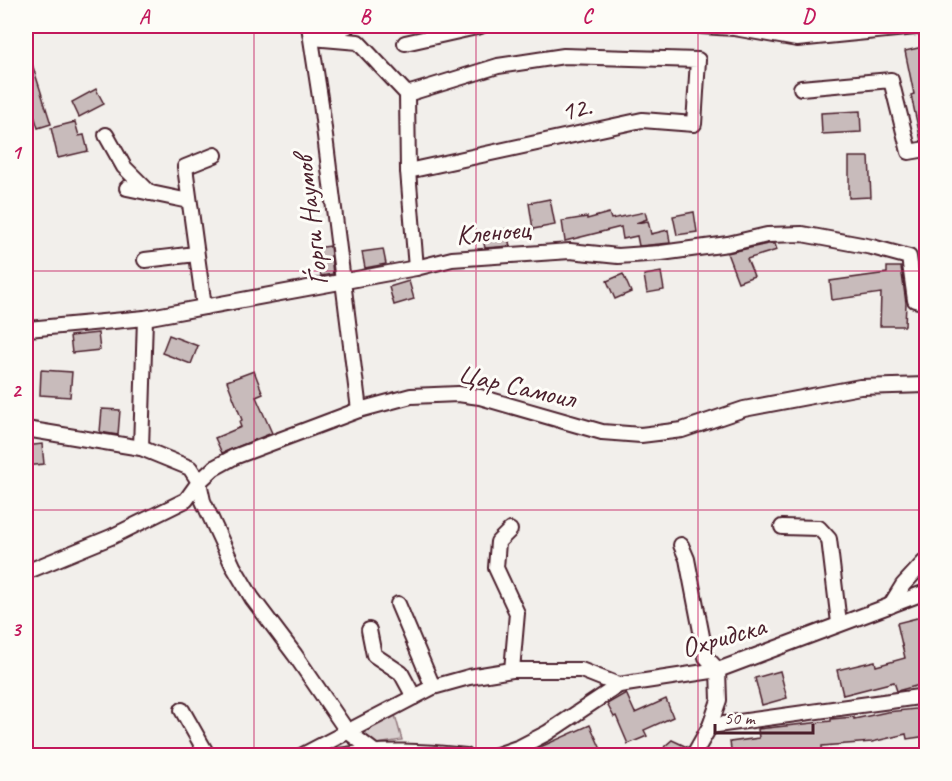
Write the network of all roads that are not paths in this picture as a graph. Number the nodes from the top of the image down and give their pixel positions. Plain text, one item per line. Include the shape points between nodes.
1 (348, 26) edge
2 (481, 26) edge
3 (701, 26) edge
4 (927, 26) edge
5 (311, 32) edge
6 (405, 43) dead end
7 (801, 88) dead end
8 (407, 94) junction
9 (106, 135) dead end
10 (927, 149) edge
11 (215, 155) dead end
12 (408, 171) junction
13 (127, 188) dead end
14 (150, 193) junction
15 (189, 201) junction
16 (196, 254) junction
17 (145, 260) dead end
18 (416, 268) junction
19 (343, 281) junction
20 (927, 303) edge
21 (204, 307) junction
22 (145, 318) junction
23 (27, 329) dead end
24 (927, 385) edge
25 (358, 410) junction
26 (26, 429) edge
27 (141, 448) junction
28 (199, 482) junction
29 (782, 527) dead end
30 (510, 531) dead end
31 (681, 545) dead end
32 (927, 560) edge
33 (26, 572) edge
34 (927, 592) edge
35 (398, 604) dead end
36 (890, 606) junction
37 (839, 623) junction
38 (369, 630) dead end
39 (512, 670) junction
40 (718, 670) junction
41 (619, 685) junction
42 (433, 687) junction
43 (927, 696) edge
44 (414, 697) junction
45 (182, 710) dead end
46 (710, 726) junction
47 (347, 731) junction
48 (377, 753) edge
49 (208, 756) edge
50 (301, 756) edge
51 (339, 756) edge
52 (466, 756) edge
53 (494, 756) edge
54 (693, 756) edge

1 - 5 street
2 - 6 street
3 - 4 street via 797,39
5 - 8 street via 358,42
5 - 19 street, Ѓорги Наумов
7 - 10 street via 891,80 909,152
8 - 12 street
8 - 12 street, 12. via 498,66 564,56 698,60 694,124 642,120
9 - 14 street via 124,167
11 - 15 street via 185,166
12 - 18 street
13 - 14 street
14 - 15 street
15 - 16 street
16 - 17 street
16 - 21 street
18 - 19 street, Кленоец
18 - 20 street, Кленоец via 452,259 547,252 618,256 661,253 767,235 802,234 909,257 915,300
19 - 21 street, Кленоец
19 - 25 street, Ѓорги Наумов
21 - 22 street, Кленоец
22 - 23 street, Кленоец
22 - 27 street
24 - 25 street, Цар Самоил via 860,387 744,409 682,430 641,435 602,432 458,394 411,396
25 - 28 street, Цар Самоил via 234,457
26 - 27 street
27 - 28 street via 190,468
28 - 33 street, Цар Самоил via 186,500
28 - 47 street via 203,501 252,598
29 - 37 street via 819,528 829,539
30 - 39 street via 498,542 496,568 517,613
31 - 40 street via 706,657
32 - 36 street via 903,585
34 - 36 street, Охридска
35 - 42 street
36 - 37 street, Охридска
37 - 40 street, Охридска
38 - 44 street via 374,654 401,673
39 - 41 street via 581,670
39 - 42 street
40 - 41 street, Охридска
40 - 46 street via 719,700
41 - 53 street, Охридска via 547,733
42 - 44 street
43 - 46 street
44 - 47 street
45 - 49 street
46 - 54 street
47 - 48 street
47 - 50 street
48 - 51 street
48 - 52 street via 431,751

